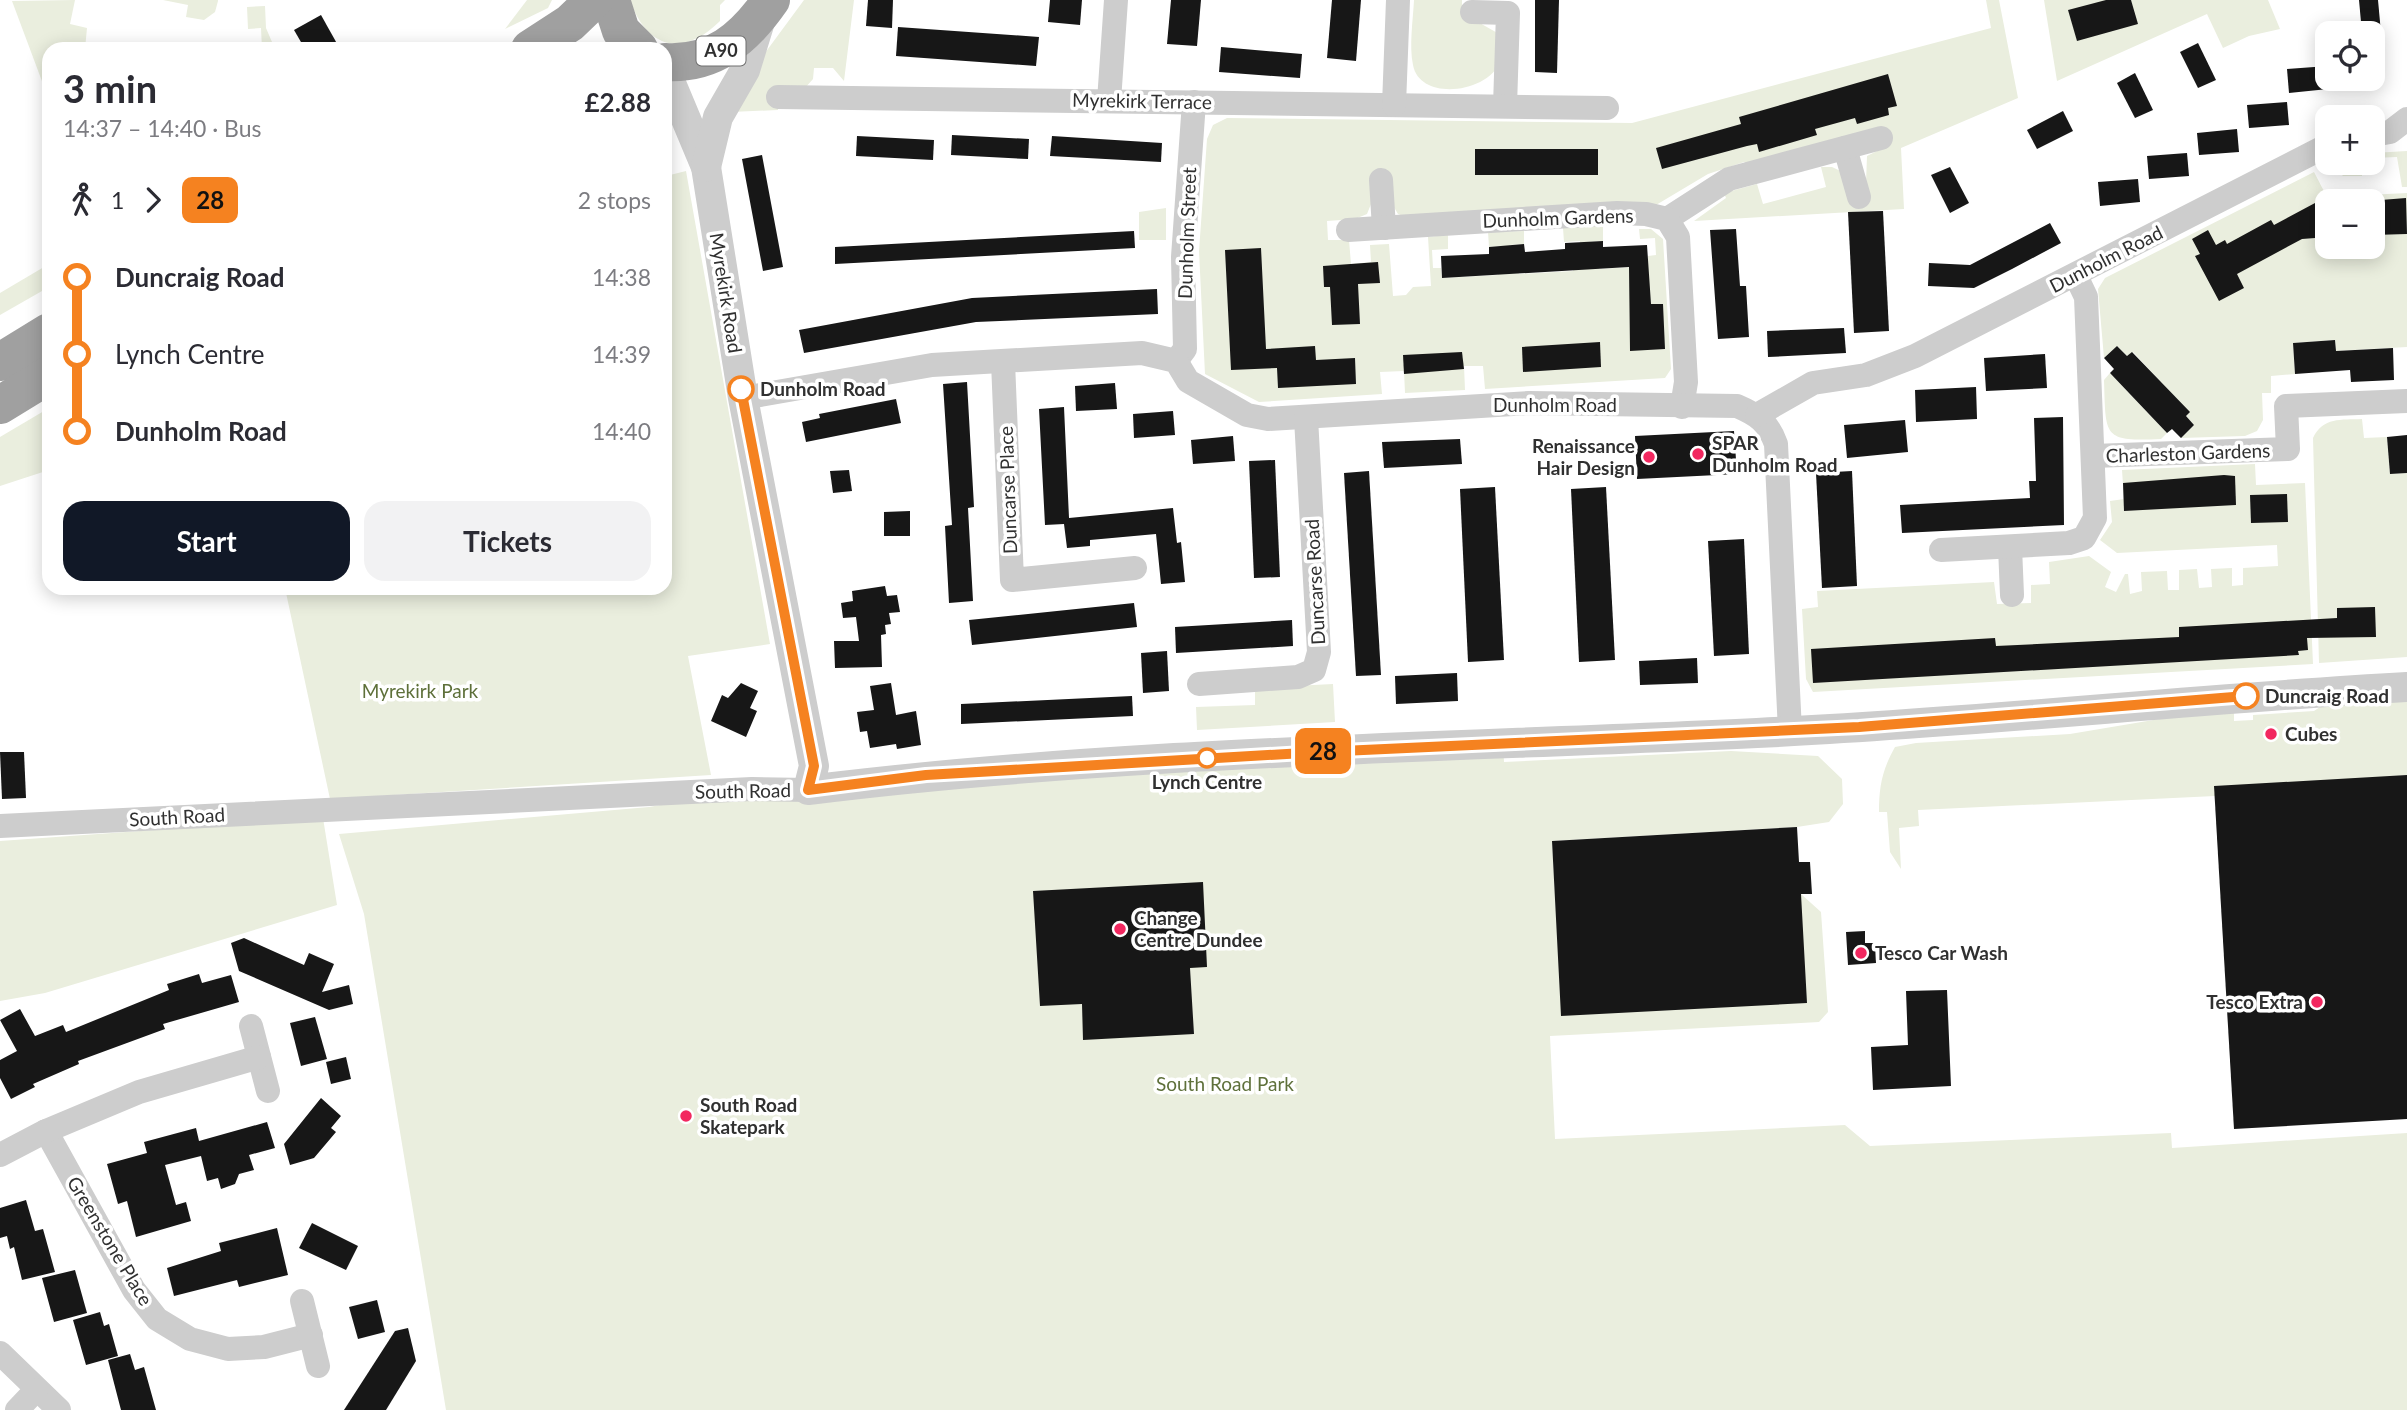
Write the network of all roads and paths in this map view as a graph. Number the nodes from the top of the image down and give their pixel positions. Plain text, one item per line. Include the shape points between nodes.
1 (594, 0) edge
2 (611, 0) edge
3 (1116, 0) edge
4 (1398, 0) edge
5 (767, 6) edge
6 (1472, 12) dead end
7 (541, 42) edge
8 (632, 42) edge
9 (672, 63) edge
10 (672, 86) edge
11 (778, 97) dead end
12 (1109, 101) junction
13 (1194, 102) junction
14 (1394, 105) junction
15 (1505, 106) junction
16 (1607, 108) dead end
17 (2407, 119) edge
18 (2385, 133) edge
19 (1881, 138) dead end
20 (1846, 148) junction
21 (2315, 152) edge
22 (706, 167) junction
23 (1381, 180) dead end
24 (1859, 197) dead end
25 (1667, 219) junction
26 (1384, 228) junction
27 (1348, 230) dead end
28 (2076, 276) junction
29 (42, 336) edge
30 (1176, 361) junction
31 (0, 362) edge
32 (1003, 362) junction
33 (42, 379) edge
34 (743, 398) junction
35 (2407, 401) edge
36 (0, 405) edge
37 (1682, 407) junction
38 (1757, 415) junction
39 (1306, 418) junction
40 (2093, 456) junction
41 (2010, 547) junction
42 (1941, 550) dead end
43 (1135, 568) dead end
44 (2012, 595) dead end
45 (1199, 684) dead end
46 (2407, 687) edge
47 (1790, 731) junction
48 (808, 790) junction
49 (0, 826) edge
50 (251, 1026) dead end
51 (259, 1057) junction
52 (268, 1091) dead end
53 (46, 1131) junction
54 (0, 1155) edge
55 (302, 1301) dead end
56 (311, 1335) junction
57 (0, 1353) edge
58 (318, 1366) dead end
59 (36, 1390) junction
60 (18, 1410) edge
61 (59, 1410) edge

1 - 7 highway
2 - 8 highway via 621,31
3 - 12 street
4 - 14 street
5 - 9 highway, A90 via 724,49 706,60
5 - 22 street, Myrekirk Road via 745,70 718,117
6 - 15 street via 1508,13
10 - 22 street, Myrekirk Road
11 - 12 street, Myrekirk Terrace
12 - 13 street, Myrekirk Terrace
13 - 14 street, Myrekirk Terrace
13 - 30 street, Dunholm Street via 1183,257 1185,349
14 - 15 street, Myrekirk Terrace
15 - 16 street, Myrekirk Terrace
17 - 18 street
19 - 20 street
20 - 24 street
20 - 25 street via 1729,180
21 - 28 street, Dunholm Road
22 - 34 street, Myrekirk Road
23 - 26 street
25 - 26 street, Dunholm Gardens via 1617,213
25 - 37 street via 1678,237 1686,382
26 - 27 street, Dunholm Gardens
28 - 38 street, Dunholm Road via 1915,356 1866,375 1813,383
28 - 40 street via 2086,297
29 - 31 highway
30 - 32 street via 1142,353
30 - 39 street, Dunholm Road via 1188,381 1247,415
32 - 34 street via 932,365
32 - 43 street, Duncarse Place via 1012,579
33 - 36 highway
34 - 48 street, Myrekirk Road via 814,766
35 - 40 street, Charleston Gardens via 2286,406 2288,449
37 - 38 street, Dunholm Road via 1737,406
37 - 39 street, Dunholm Road via 1529,402
38 - 47 street via 1770,428 1776,444
39 - 45 street, Duncarse Road via 1319,652 1314,670 1298,677
40 - 41 street via 2095,518 2084,538
41 - 42 street
41 - 44 street
46 - 47 street, South Road
47 - 48 street, South Road via 926,775
48 - 49 street, South Road
50 - 51 street
51 - 52 street
51 - 53 street via 139,1092
53 - 54 street
53 - 56 street, Greenstone Place via 134,1290 157,1319 190,1339 228,1349 264,1347
55 - 56 street
56 - 58 street
57 - 59 street
59 - 60 street
59 - 61 street

